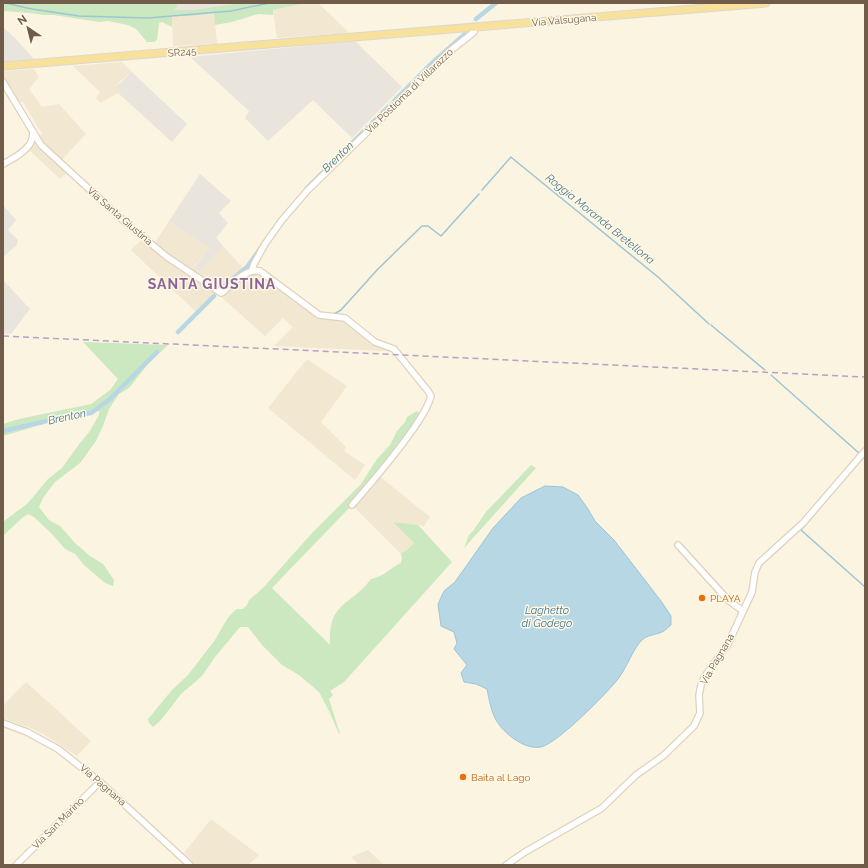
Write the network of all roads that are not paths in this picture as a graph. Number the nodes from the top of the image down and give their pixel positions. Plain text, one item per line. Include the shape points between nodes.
1 (766, 3) edge
2 (474, 27) junction
3 (361, 37) joint
4 (3, 66) edge
5 (3, 82) edge
6 (33, 132) junction
7 (3, 164) edge
8 (253, 267) junction
9 (217, 290) joint
10 (863, 454) edge
11 (352, 505) dead end
12 (678, 545) dead end
13 (743, 611) junction
14 (3, 723) edge
15 (100, 782) junction
16 (16, 865) edge
17 (190, 865) edge
18 (506, 865) edge

1 - 2 main road, Via Valsugana / SR245
2 - 3 main road, Via Valsugana / SR245
2 - 8 street, Via Postioma di Villarazzo via 474,32 450,51 308,190 277,226
3 - 4 main road, SR245 / SR245
5 - 6 street, Via Santa Giustina
6 - 7 street via 31,142 25,149
6 - 9 street, Via Santa Giustina via 41,145 125,222 167,257
8 - 9 street, Via Postioma di Villarazzo via 223,292
8 - 11 street via 319,315 345,318 375,342 394,349 431,396 427,408 404,443
10 - 13 street, Via Pagnana via 803,523 759,563 752,592
12 - 13 street via 728,600
13 - 18 street, Via Pagnana via 725,648 704,679 699,695 700,715 691,730 663,756 636,775 602,808
14 - 15 street, Via Pagnana via 58,748
15 - 16 street, Via San Marino
15 - 17 street, Via Pagnana

